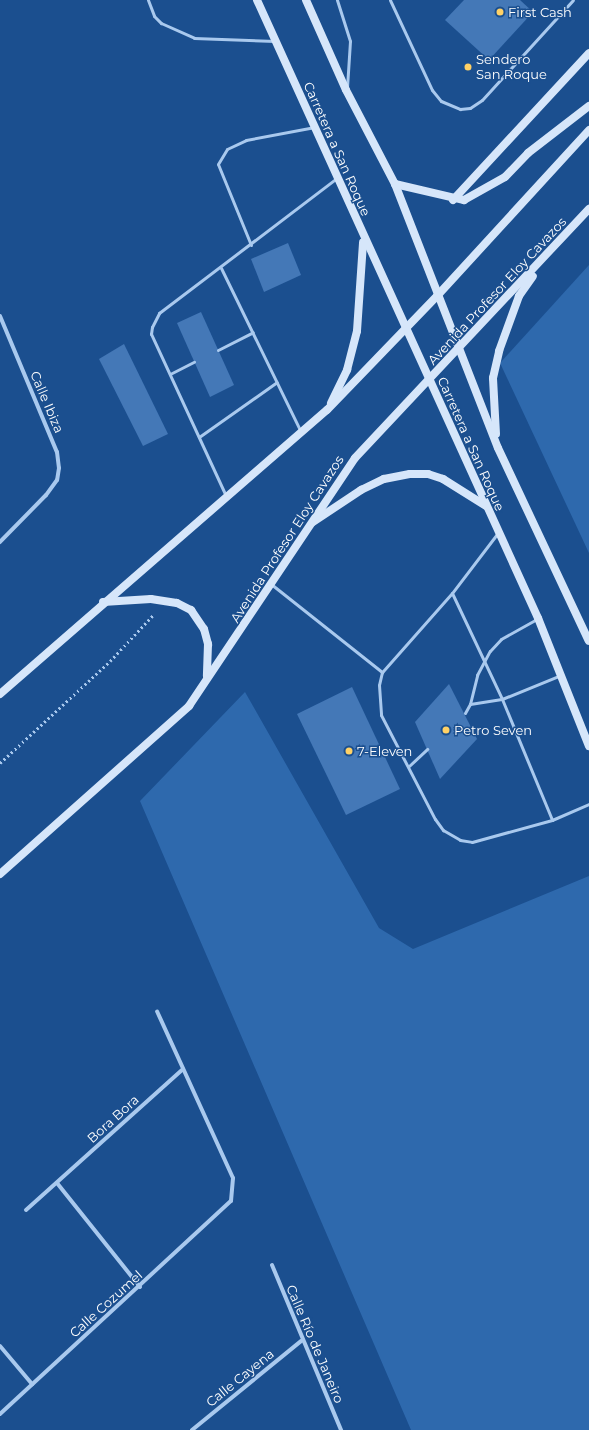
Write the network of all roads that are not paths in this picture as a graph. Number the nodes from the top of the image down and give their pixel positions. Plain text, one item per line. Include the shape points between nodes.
1 (148, 0) edge
2 (257, 0) edge
3 (306, 0) edge
4 (337, 0) edge
5 (390, 0) edge
6 (573, 0) edge
7 (276, 41) junction
8 (589, 53) edge
9 (346, 90) junction
10 (589, 106) edge
11 (315, 128) junction
12 (589, 130) edge
13 (337, 177) junction
14 (395, 184) junction
15 (453, 200) junction
16 (589, 209) edge
17 (363, 239) junction
18 (251, 245) junction
19 (553, 248) junction
20 (221, 268) junction
21 (437, 296) junction
22 (0, 316) edge
23 (406, 329) junction
24 (253, 332) junction
25 (461, 348) junction
26 (218, 350) dead end
27 (194, 362) dead end
28 (170, 374) junction
29 (429, 381) junction
30 (277, 382) junction
31 (327, 410) junction
32 (301, 432) junction
33 (199, 437) junction
34 (498, 448) junction
35 (227, 497) junction
36 (486, 506) junction
37 (309, 525) junction
38 (498, 534) junction
39 (0, 542) edge
40 (271, 584) junction
41 (452, 592) junction
42 (103, 602) junction
43 (538, 618) junction
44 (589, 641) edge
45 (483, 661) junction
46 (382, 672) junction
47 (207, 676) junction
48 (561, 676) junction
49 (0, 694) edge
50 (502, 699) junction
51 (470, 704) junction
52 (465, 714) dead end
53 (589, 746) edge
54 (427, 749) dead end
55 (409, 766) junction
56 (589, 804) edge
57 (552, 820) junction
58 (0, 874) edge
59 (156, 1011) dead end
60 (183, 1069) junction
61 (57, 1183) junction
62 (26, 1210) dead end
63 (272, 1265) dead end
64 (140, 1286) junction
65 (301, 1340) junction
66 (0, 1346) edge
67 (32, 1384) junction
68 (0, 1414) edge
69 (192, 1430) edge
70 (341, 1430) edge

1 - 7 lane via 154,16 161,23 194,38
2 - 7 main road, Carretera a San Roque
3 - 9 main road, Carretera a San Roque
4 - 9 lane via 350,41
5 - 6 lane via 432,90 441,101 460,109 470,108 482,100
7 - 11 main road, Carretera a San Roque
8 - 15 main road
9 - 14 main road, Carretera a San Roque
10 - 15 main road via 528,153 499,181 464,200
11 - 13 main road, Carretera a San Roque
11 - 18 lane via 246,140 227,149 218,164
12 - 21 main road
13 - 17 main road, Carretera a San Roque
13 - 18 lane
14 - 15 main road
14 - 21 main road, Carretera a San Roque
16 - 19 main road, Avenida Profesor Eloy Cavazos
17 - 23 main road, Carretera a San Roque
17 - 31 main road via 360,308 352,353
18 - 20 lane
19 - 25 main road, Avenida Profesor Eloy Cavazos
19 - 34 main road via 519,296 498,351 493,378 493,409
20 - 24 lane
20 - 28 lane via 159,313 154,321 151,334
21 - 23 main road
21 - 25 main road, Carretera a San Roque
22 - 39 street, Calle Ibiza via 57,452 57,480 46,495
23 - 29 main road, Carretera a San Roque
23 - 31 main road
24 - 26 lane
24 - 30 lane
25 - 29 main road, Avenida Profesor Eloy Cavazos
25 - 34 main road, Carretera a San Roque
27 - 28 lane
28 - 33 lane
29 - 36 main road, Carretera a San Roque
29 - 37 main road, Avenida Profesor Eloy Cavazos via 355,458
30 - 32 lane
30 - 33 lane
31 - 32 main road
32 - 35 main road
33 - 35 lane
34 - 44 main road, Carretera a San Roque
35 - 42 main road
36 - 37 main road via 443,479 428,474 410,474 384,479 361,490
36 - 38 main road, Carretera a San Roque
37 - 40 main road, Avenida Profesor Eloy Cavazos
38 - 41 lane
38 - 43 main road, Carretera a San Roque
40 - 46 lane
40 - 47 main road, Avenida Profesor Eloy Cavazos
41 - 45 lane
41 - 46 lane
42 - 47 main road via 135,598 167,601 190,610 198,619 208,644
42 - 49 main road
43 - 45 lane via 501,639
43 - 48 main road, Carretera a San Roque
45 - 50 lane
45 - 51 lane
46 - 55 lane via 378,700 381,715
47 - 58 main road, Avenida Profesor Eloy Cavazos via 189,706 162,732
48 - 50 lane
48 - 53 main road, Carretera a San Roque
50 - 51 lane
50 - 57 lane
51 - 52 lane
54 - 55 lane
55 - 57 lane via 443,830 460,840 472,842
56 - 57 lane
59 - 60 street
60 - 61 street, Bora Bora
60 - 64 street, Calle Cozumel via 233,1178 234,1193 225,1209
61 - 62 street, Bora Bora
61 - 64 street
63 - 65 street, Calle Río de Janeiro
64 - 67 street, Calle Cozumel
65 - 69 street, Calle Cayena
65 - 70 street, Calle Río de Janeiro
66 - 67 street
67 - 68 street, Calle Cozumel

